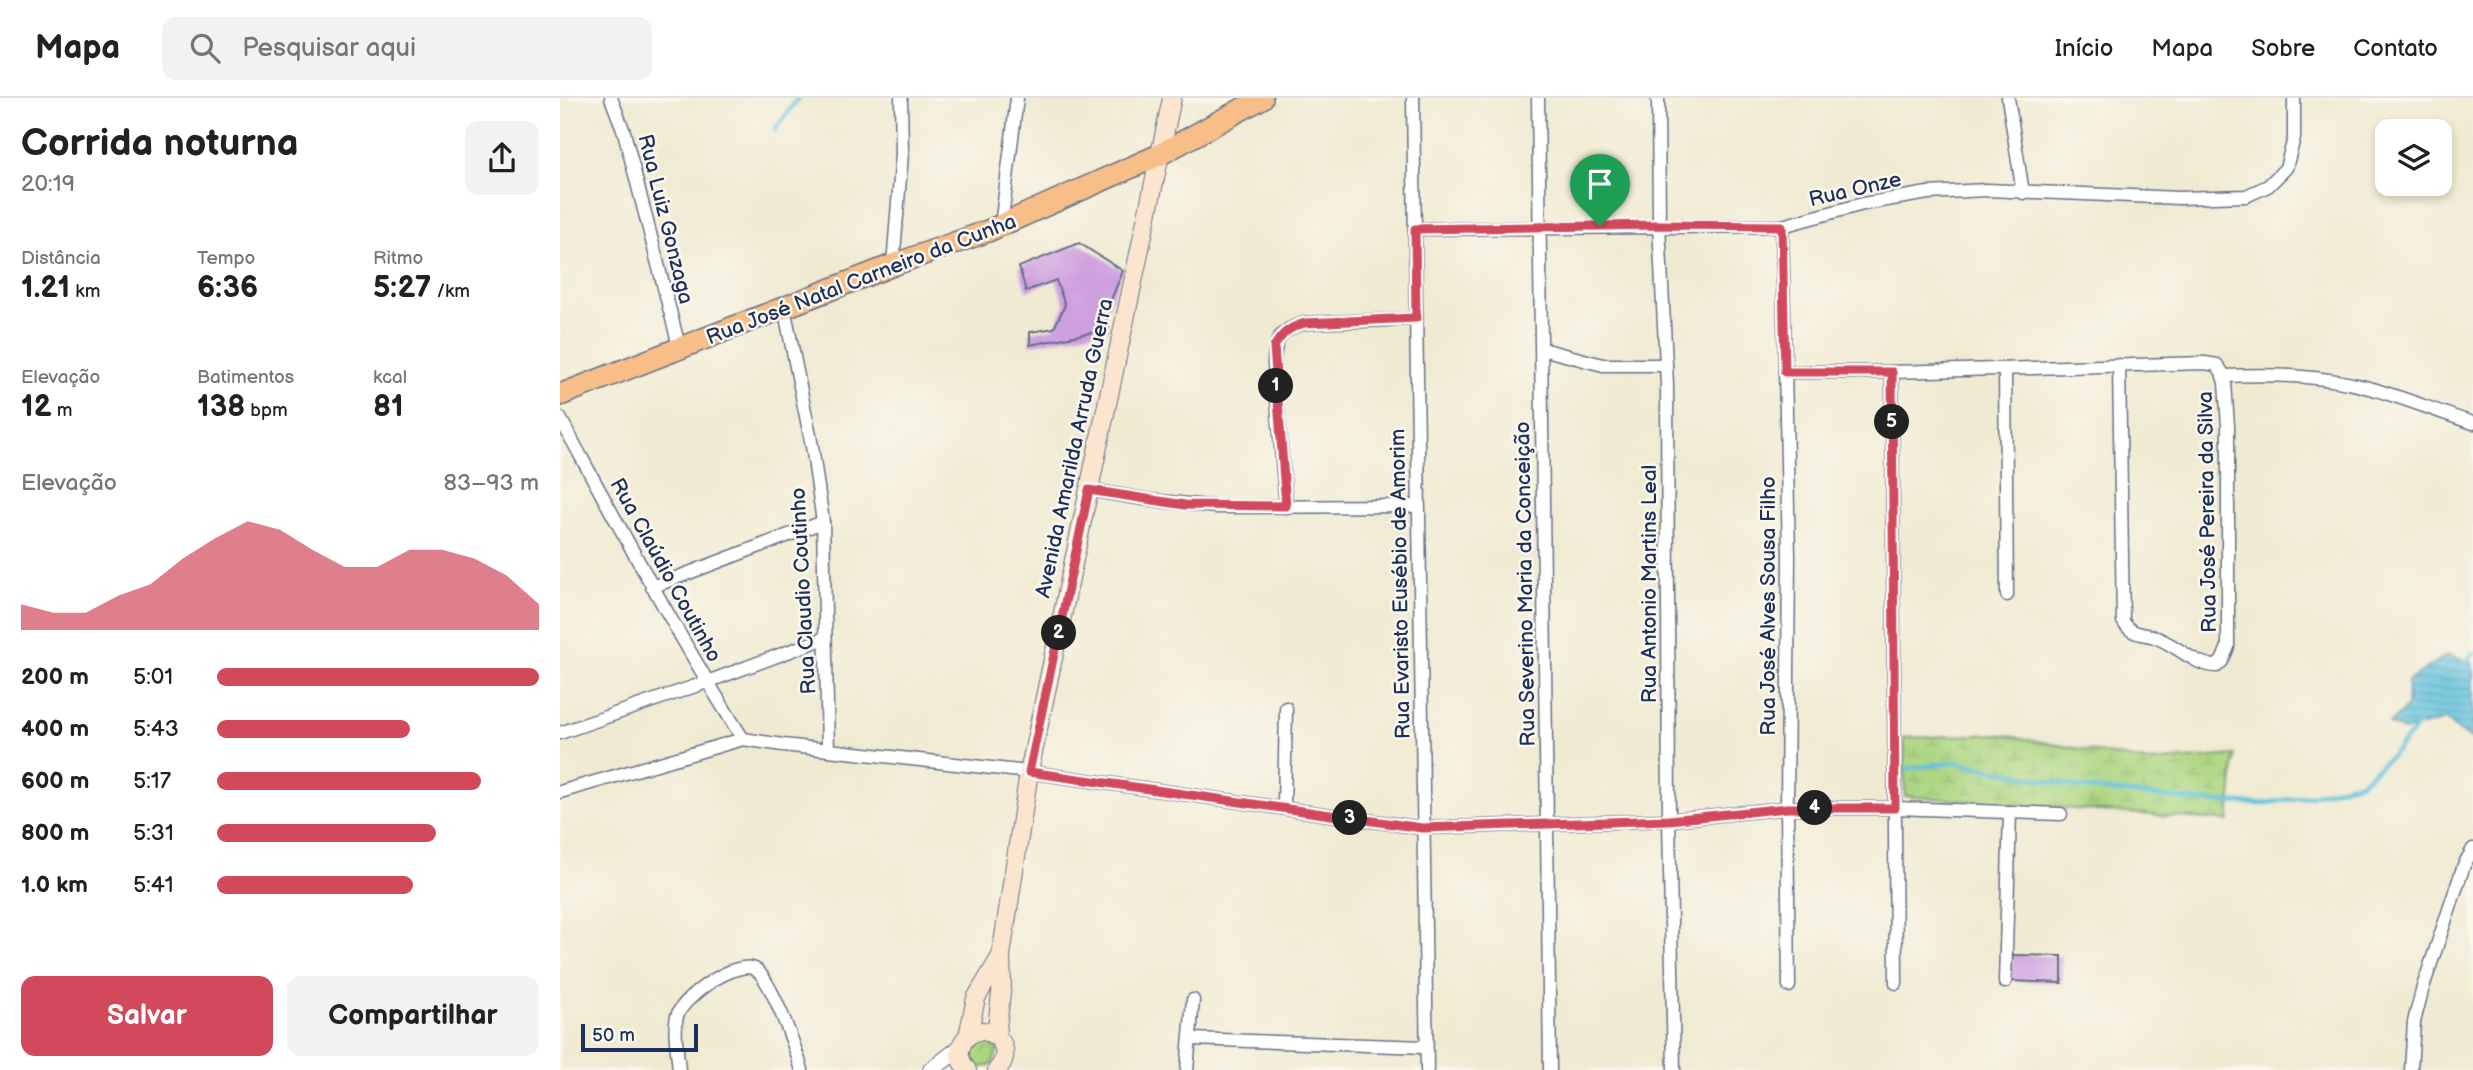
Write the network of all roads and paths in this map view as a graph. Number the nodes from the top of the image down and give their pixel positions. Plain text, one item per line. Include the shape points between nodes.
1 (611, 98) edge
2 (901, 98) edge
3 (1017, 98) edge
4 (1172, 98) edge
5 (1262, 98) edge
6 (1413, 98) edge
7 (1538, 98) edge
8 (1658, 98) edge
9 (2008, 98) edge
10 (2294, 98) edge
11 (1159, 155) junction
12 (2023, 193) junction
13 (1659, 225) junction
14 (1001, 226) junction
15 (1782, 226) junction
16 (1542, 228) junction
17 (1415, 229) junction
18 (893, 265) junction
19 (784, 307) junction
20 (1416, 318) junction
21 (1542, 349) junction
22 (680, 350) junction
23 (2119, 365) junction
24 (1666, 366) junction
25 (2005, 369) junction
26 (2220, 371) junction
27 (1785, 372) junction
28 (1892, 372) junction
29 (560, 395) edge
30 (560, 418) edge
31 (2473, 423) edge
32 (1089, 490) junction
33 (1286, 506) junction
34 (1419, 506) junction
35 (823, 522) junction
36 (652, 587) junction
37 (2007, 595) dead end
38 (825, 638) junction
39 (707, 682) junction
40 (1286, 708) dead end
41 (560, 733) edge
42 (743, 738) junction
43 (828, 750) junction
44 (1029, 772) junction
45 (560, 792) edge
46 (1284, 807) junction
47 (1787, 808) junction
48 (1895, 808) junction
49 (2010, 811) junction
50 (2061, 814) dead end
51 (1669, 820) junction
52 (1547, 823) junction
53 (1422, 828) junction
54 (2473, 849) edge
55 (1001, 956) junction
56 (2005, 982) dead end
57 (1896, 983) dead end
58 (1789, 986) dead end
59 (1193, 1000) dead end
60 (996, 1036) junction
61 (1190, 1040) junction
62 (964, 1042) junction
63 (1426, 1047) junction
64 (999, 1069) edge
65 (680, 1070) edge
66 (802, 1070) edge
67 (931, 1070) edge
68 (967, 1070) edge
69 (1187, 1070) edge
70 (1427, 1070) edge
71 (1550, 1070) edge
72 (1674, 1070) edge
73 (2411, 1070) edge

1 - 22 street, Rua Luiz Gonzaga via 624,132
2 - 18 street via 902,153
3 - 14 street
4 - 11 main road, Avenida Amarilda Arruda Guerra
5 - 11 main road, Rua José Natal Carneiro da Cunha
6 - 17 street, Rua Evaristo Eusébio de Amorim
7 - 16 street, Rua Severino Maria da Conceição
8 - 13 street, Rua Antonio Martins Leal
9 - 12 street
10 - 12 street, Rua Onze via 2294,138 2286,168 2268,186 2246,196
11 - 14 main road, Rua José Natal Carneiro da Cunha
11 - 32 main road, Avenida Amarilda Arruda Guerra
12 - 15 street, Rua Onze via 1928,193 1863,204
13 - 15 street, Rua Onze
13 - 16 street, Rua Onze
13 - 24 street, Rua Antonio Martins Leal
14 - 18 main road, Rua José Natal Carneiro da Cunha
15 - 27 street, Rua José Alves Sousa Filho
16 - 17 street, Rua Onze
16 - 21 street, Rua Severino Maria da Conceição
17 - 20 street, Rua Evaristo Eusébio de Amorim
18 - 19 main road, Rua José Natal Carneiro da Cunha
19 - 22 main road, Rua José Natal Carneiro da Cunha
19 - 35 street, Rua Claudio Coutinho via 813,446
20 - 33 street via 1305,323 1280,336 1274,347 1274,365
20 - 34 street, Rua Evaristo Eusébio de Amorim
21 - 24 street via 1603,366
21 - 52 street, Rua Severino Maria da Conceição
22 - 29 main road, Rua José Natal Carneiro da Cunha
23 - 25 street
23 - 26 street via 2206,363
23 - 26 street, Rua José Pereira da Silva via 2121,611 2134,633 2168,641 2203,664 2217,666 2228,647 2228,426
24 - 51 street, Rua Antonio Martins Leal
25 - 28 street
25 - 37 street
26 - 31 street via 2323,379 2368,388
27 - 28 street
27 - 47 street, Rua José Alves Sousa Filho
28 - 48 street
30 - 36 street, Rua Claúdio Coutinho
32 - 33 street via 1185,505
32 - 44 main road, Avenida Amarilda Arruda Guerra
33 - 34 street
34 - 53 street, Rua Evaristo Eusébio de Amorim
35 - 36 street
35 - 38 street, Rua Claudio Coutinho
36 - 39 street, Rua Claúdio Coutinho
38 - 39 street
38 - 43 street, Rua Claudio Coutinho
39 - 41 street
39 - 42 street, Rua Claúdio Coutinho
40 - 46 street
42 - 43 street
42 - 45 street
43 - 44 street
44 - 46 street
44 - 55 main road, Avenida Amarilda Arruda Guerra
46 - 53 street
47 - 48 street
47 - 51 street
47 - 58 street, Rua José Alves Sousa Filho
48 - 49 street
48 - 57 street
49 - 50 street
49 - 56 street
51 - 52 street
51 - 72 street, Rua Antonio Martins Leal
52 - 53 street
52 - 71 street, Rua Severino Maria da Conceição
53 - 63 street, Rua Evaristo Eusébio de Amorim
54 - 73 street via 2424,987 2414,1023
55 - 60 main road
55 - 62 main road via 976,999
59 - 61 street
60 - 62 main road via 982,1031
60 - 64 main road via 1005,1055
61 - 63 street
61 - 69 street
62 - 67 street
62 - 68 main road via 961,1062
63 - 70 street, Rua Evaristo Eusébio de Amorim
65 - 66 street via 677,1016 685,1003 717,978 746,967 762,975

